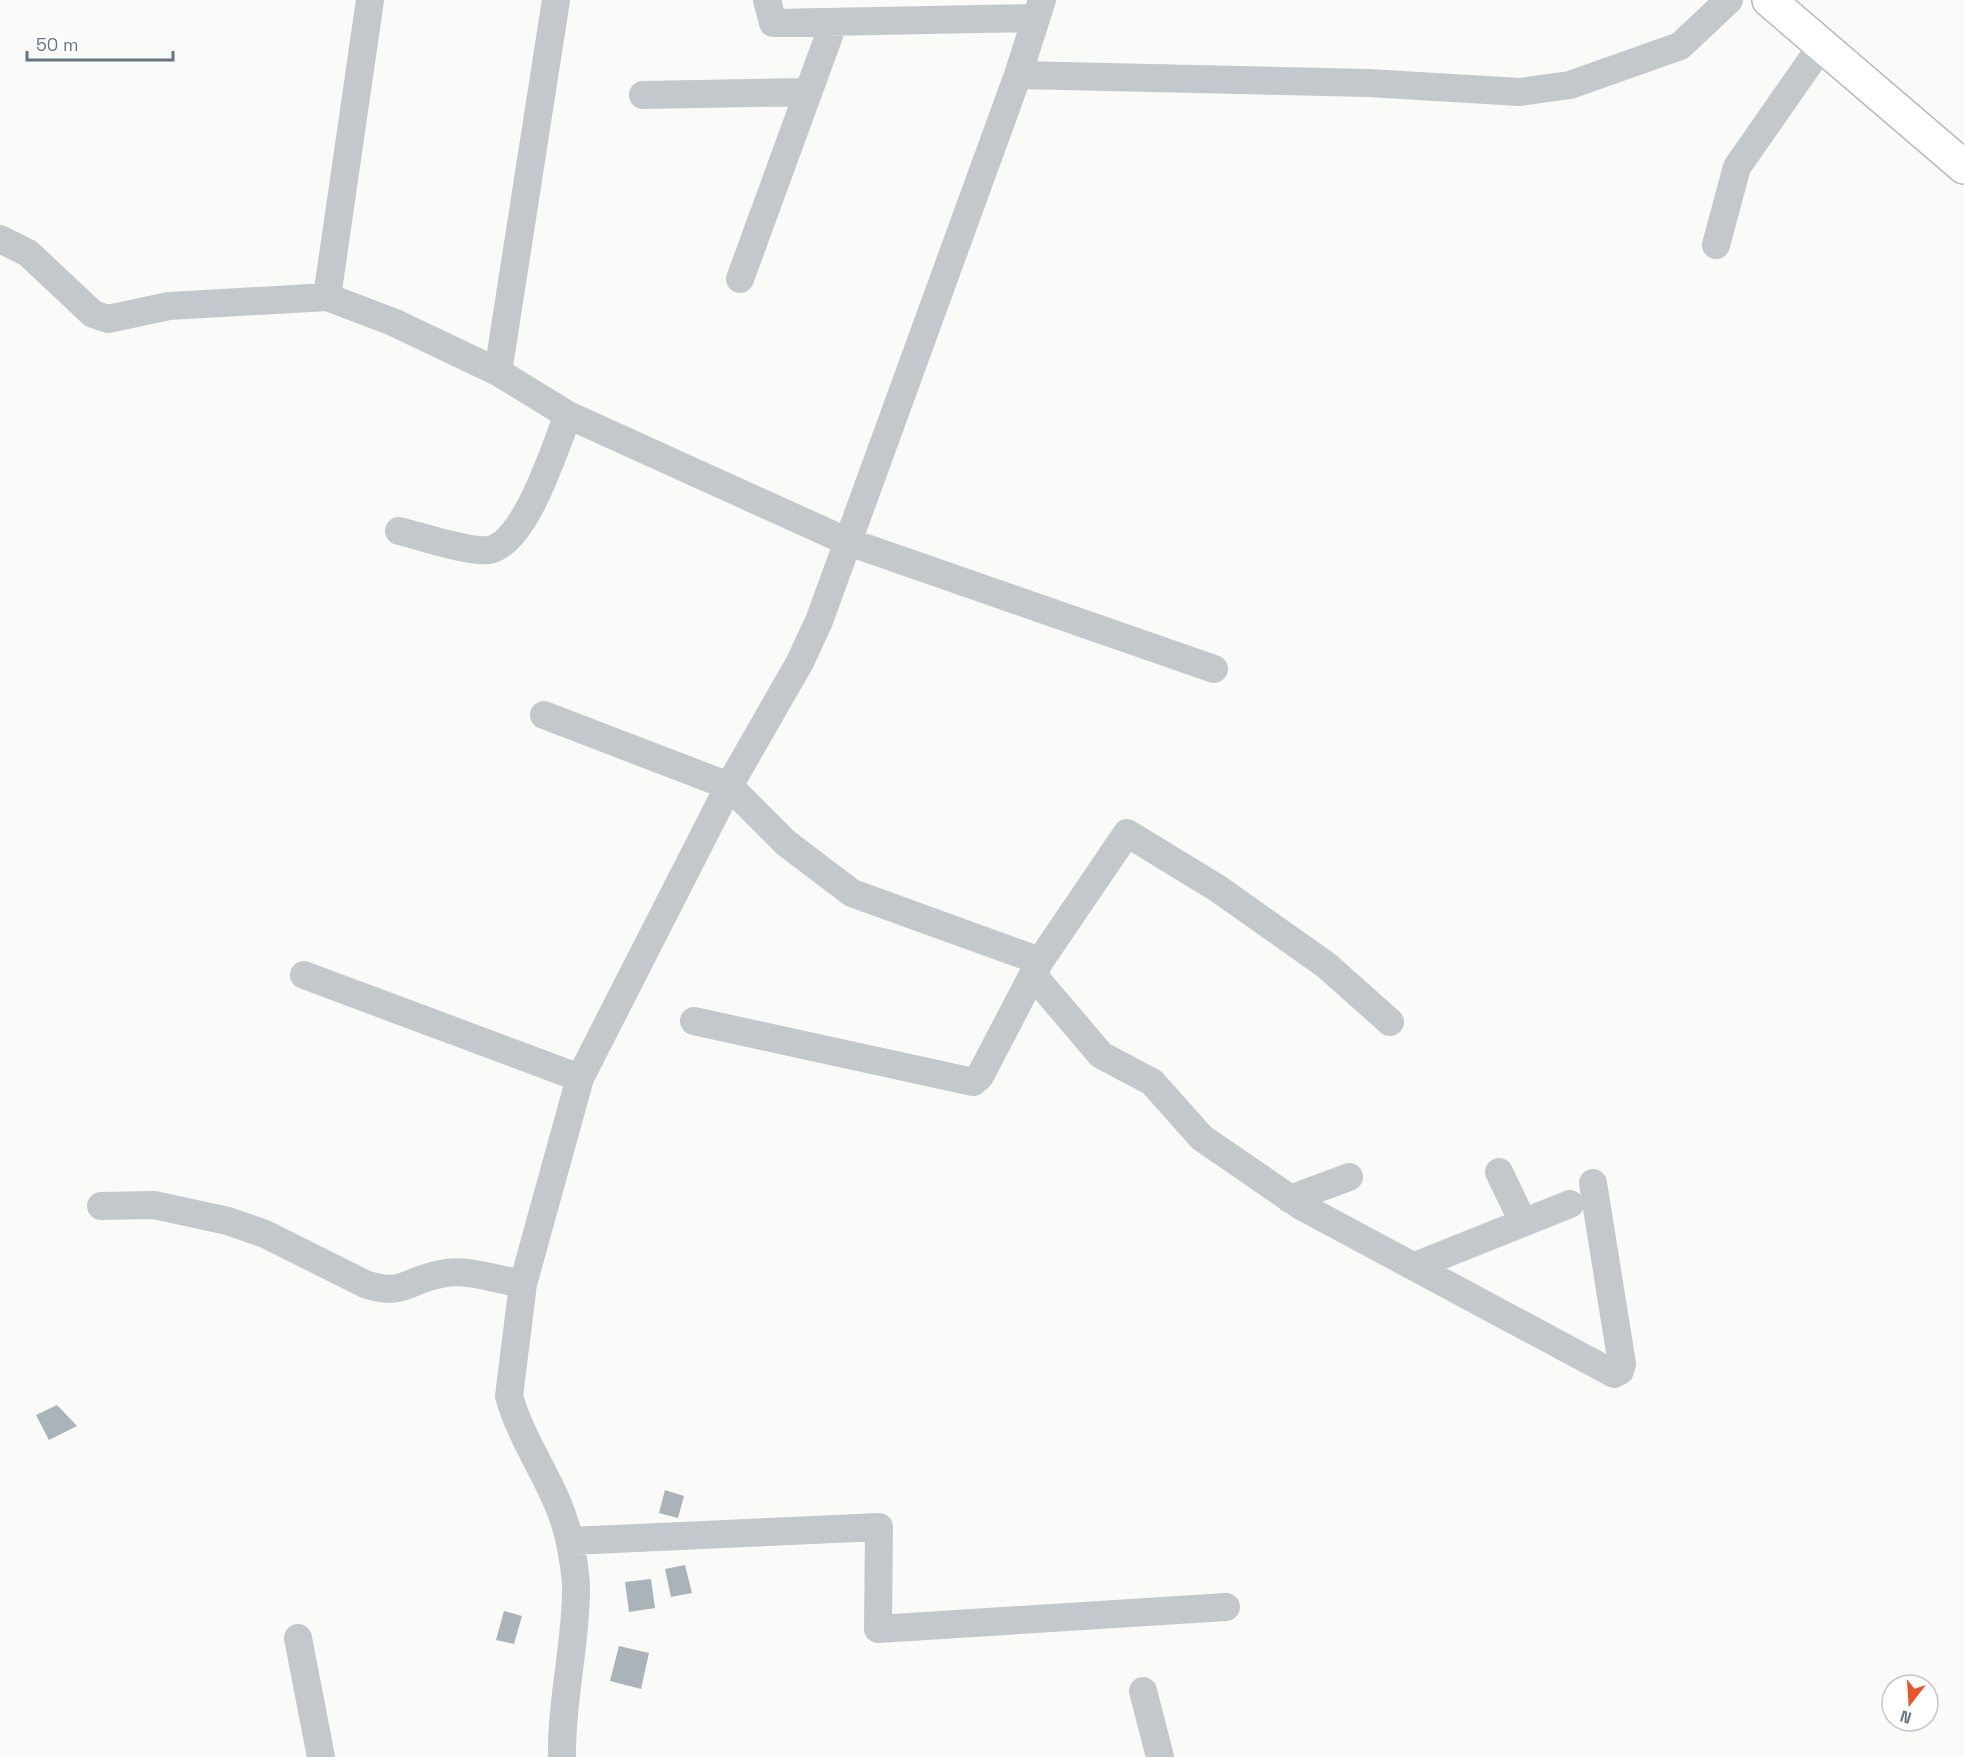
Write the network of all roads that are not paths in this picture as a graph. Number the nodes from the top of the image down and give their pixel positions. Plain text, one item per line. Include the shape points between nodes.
1 (370, 0) edge
2 (556, 0) edge
3 (767, 0) edge
4 (1729, 0) edge
5 (1769, 0) edge
6 (1039, 9) edge
7 (834, 22) junction
8 (1822, 45) junction
9 (1018, 75) junction
10 (808, 92) junction
11 (643, 95) dead end
12 (1964, 167) edge
13 (0, 239) edge
14 (1716, 245) dead end
15 (740, 279) dead end
16 (327, 297) junction
17 (498, 372) junction
18 (568, 414) junction
19 (399, 531) dead end
20 (846, 541) junction
21 (1214, 669) dead end
22 (544, 716) dead end
23 (729, 786) junction
24 (1037, 968) junction
25 (304, 975) dead end
26 (694, 1021) dead end
27 (1390, 1022) dead end
28 (580, 1078) junction
29 (1498, 1172) dead end
30 (1349, 1177) dead end
31 (1593, 1183) dead end
32 (1290, 1199) junction
33 (1570, 1203) dead end
34 (101, 1206) dead end
35 (1523, 1222) junction
36 (1414, 1266) junction
37 (523, 1284) junction
38 (570, 1541) junction
39 (1227, 1607) dead end
40 (298, 1638) dead end
41 (1143, 1691) dead end
42 (321, 1757) edge
43 (562, 1757) edge
44 (1160, 1757) edge

1 - 16 street
2 - 17 street
3 - 7 street via 773,23
4 - 9 street via 1680,46 1570,85 1520,92 1368,83
5 - 8 main road
6 - 7 street
6 - 9 street
7 - 10 street
8 - 12 main road
8 - 14 street via 1737,167
9 - 20 street
10 - 11 street
10 - 15 street
13 - 16 street via 27,253 93,314 108,319 168,306
16 - 17 street via 393,322
17 - 18 street
18 - 19 street via 536,497 507,541 491,549 477,550
18 - 20 street
20 - 21 street
20 - 23 street via 819,621 800,662
22 - 23 street
23 - 24 street via 786,843 852,893
23 - 28 street
24 - 26 street via 980,1077 973,1082
24 - 27 street via 1127,833 1216,888 1326,965
24 - 32 street via 1101,1055 1152,1082 1202,1138
25 - 28 street
28 - 37 street
29 - 35 street
30 - 32 street
31 - 36 street via 1622,1364 1614,1374
32 - 36 street
33 - 35 street
34 - 37 street via 154,1205 228,1221 265,1234 382,1290 459,1272
35 - 36 street
37 - 38 street via 508,1396 549,1483
38 - 39 street via 879,1527 878,1629
38 - 43 street via 576,1586 561,1729
40 - 42 street
41 - 44 street

